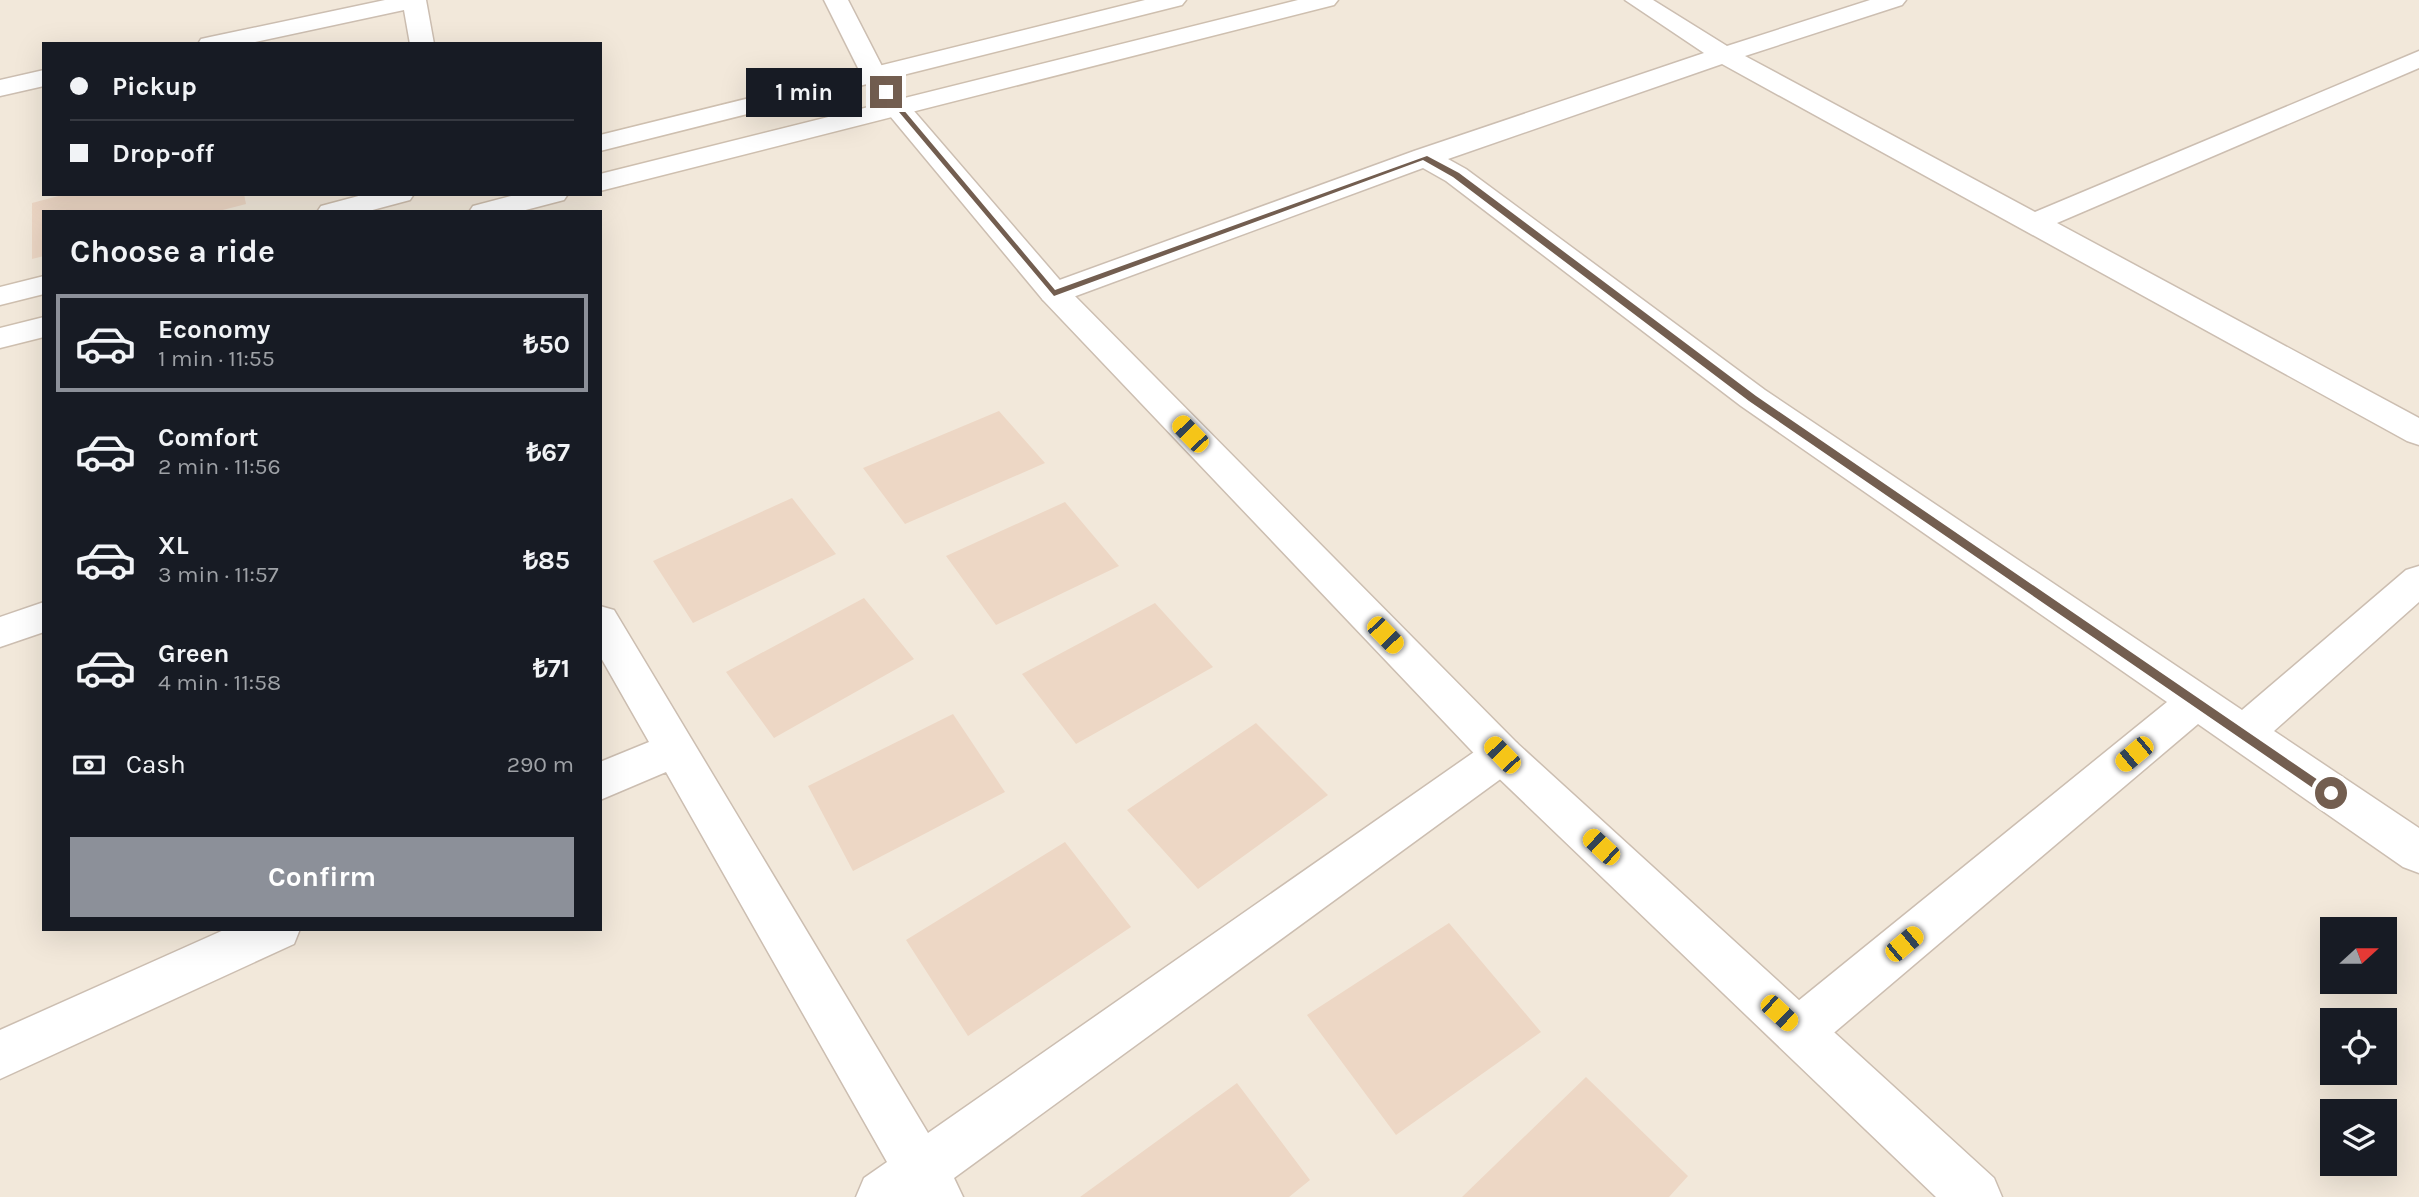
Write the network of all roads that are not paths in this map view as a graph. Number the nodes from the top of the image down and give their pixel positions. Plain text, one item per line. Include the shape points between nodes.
1 (836, 0) edge
2 (1174, 0) edge
3 (1326, 0) edge
4 (1637, 0) edge
5 (1894, 0) edge
6 (414, 1) edge
7 (219, 42) edge
8 (422, 42) edge
9 (1721, 53) junction
10 (2419, 59) edge
11 (874, 74) junction
12 (42, 79) edge
13 (0, 88) edge
14 (899, 110) junction
15 (602, 142) edge
16 (1424, 157) junction
17 (602, 183) edge
18 (392, 196) edge
19 (546, 196) edge
20 (339, 210) edge
21 (491, 210) edge
22 (2033, 223) junction
23 (42, 286) edge
24 (1054, 293) junction
25 (0, 296) edge
26 (42, 328) edge
27 (0, 338) edge
28 (2419, 433) edge
29 (2419, 580) edge
30 (42, 618) edge
31 (602, 624) edge
32 (0, 632) edge
33 (2196, 702) junction
34 (2243, 734) junction
35 (675, 749) junction
36 (1502, 755) junction
37 (602, 781) edge
38 (2419, 853) edge
39 (273, 931) edge
40 (1799, 1031) junction
41 (0, 1055) edge
42 (929, 1184) edge
43 (883, 1197) edge
44 (1975, 1197) edge

1 - 11 street
2 - 11 street
3 - 14 street
4 - 9 street
5 - 9 street
6 - 7 street
6 - 8 street
9 - 16 street
9 - 22 street
10 - 22 street
11 - 14 street
11 - 15 street
12 - 13 street
14 - 17 street
14 - 24 street
16 - 24 street
16 - 33 street via 1456,175 1753,398
18 - 20 street
19 - 21 street
22 - 28 street
23 - 25 street
24 - 36 street
26 - 27 street
29 - 34 street
30 - 32 street
31 - 35 street
33 - 34 street
33 - 40 street
34 - 38 street
35 - 37 street
35 - 42 street
36 - 40 street
36 - 42 street
39 - 41 street
40 - 44 street
42 - 43 street

